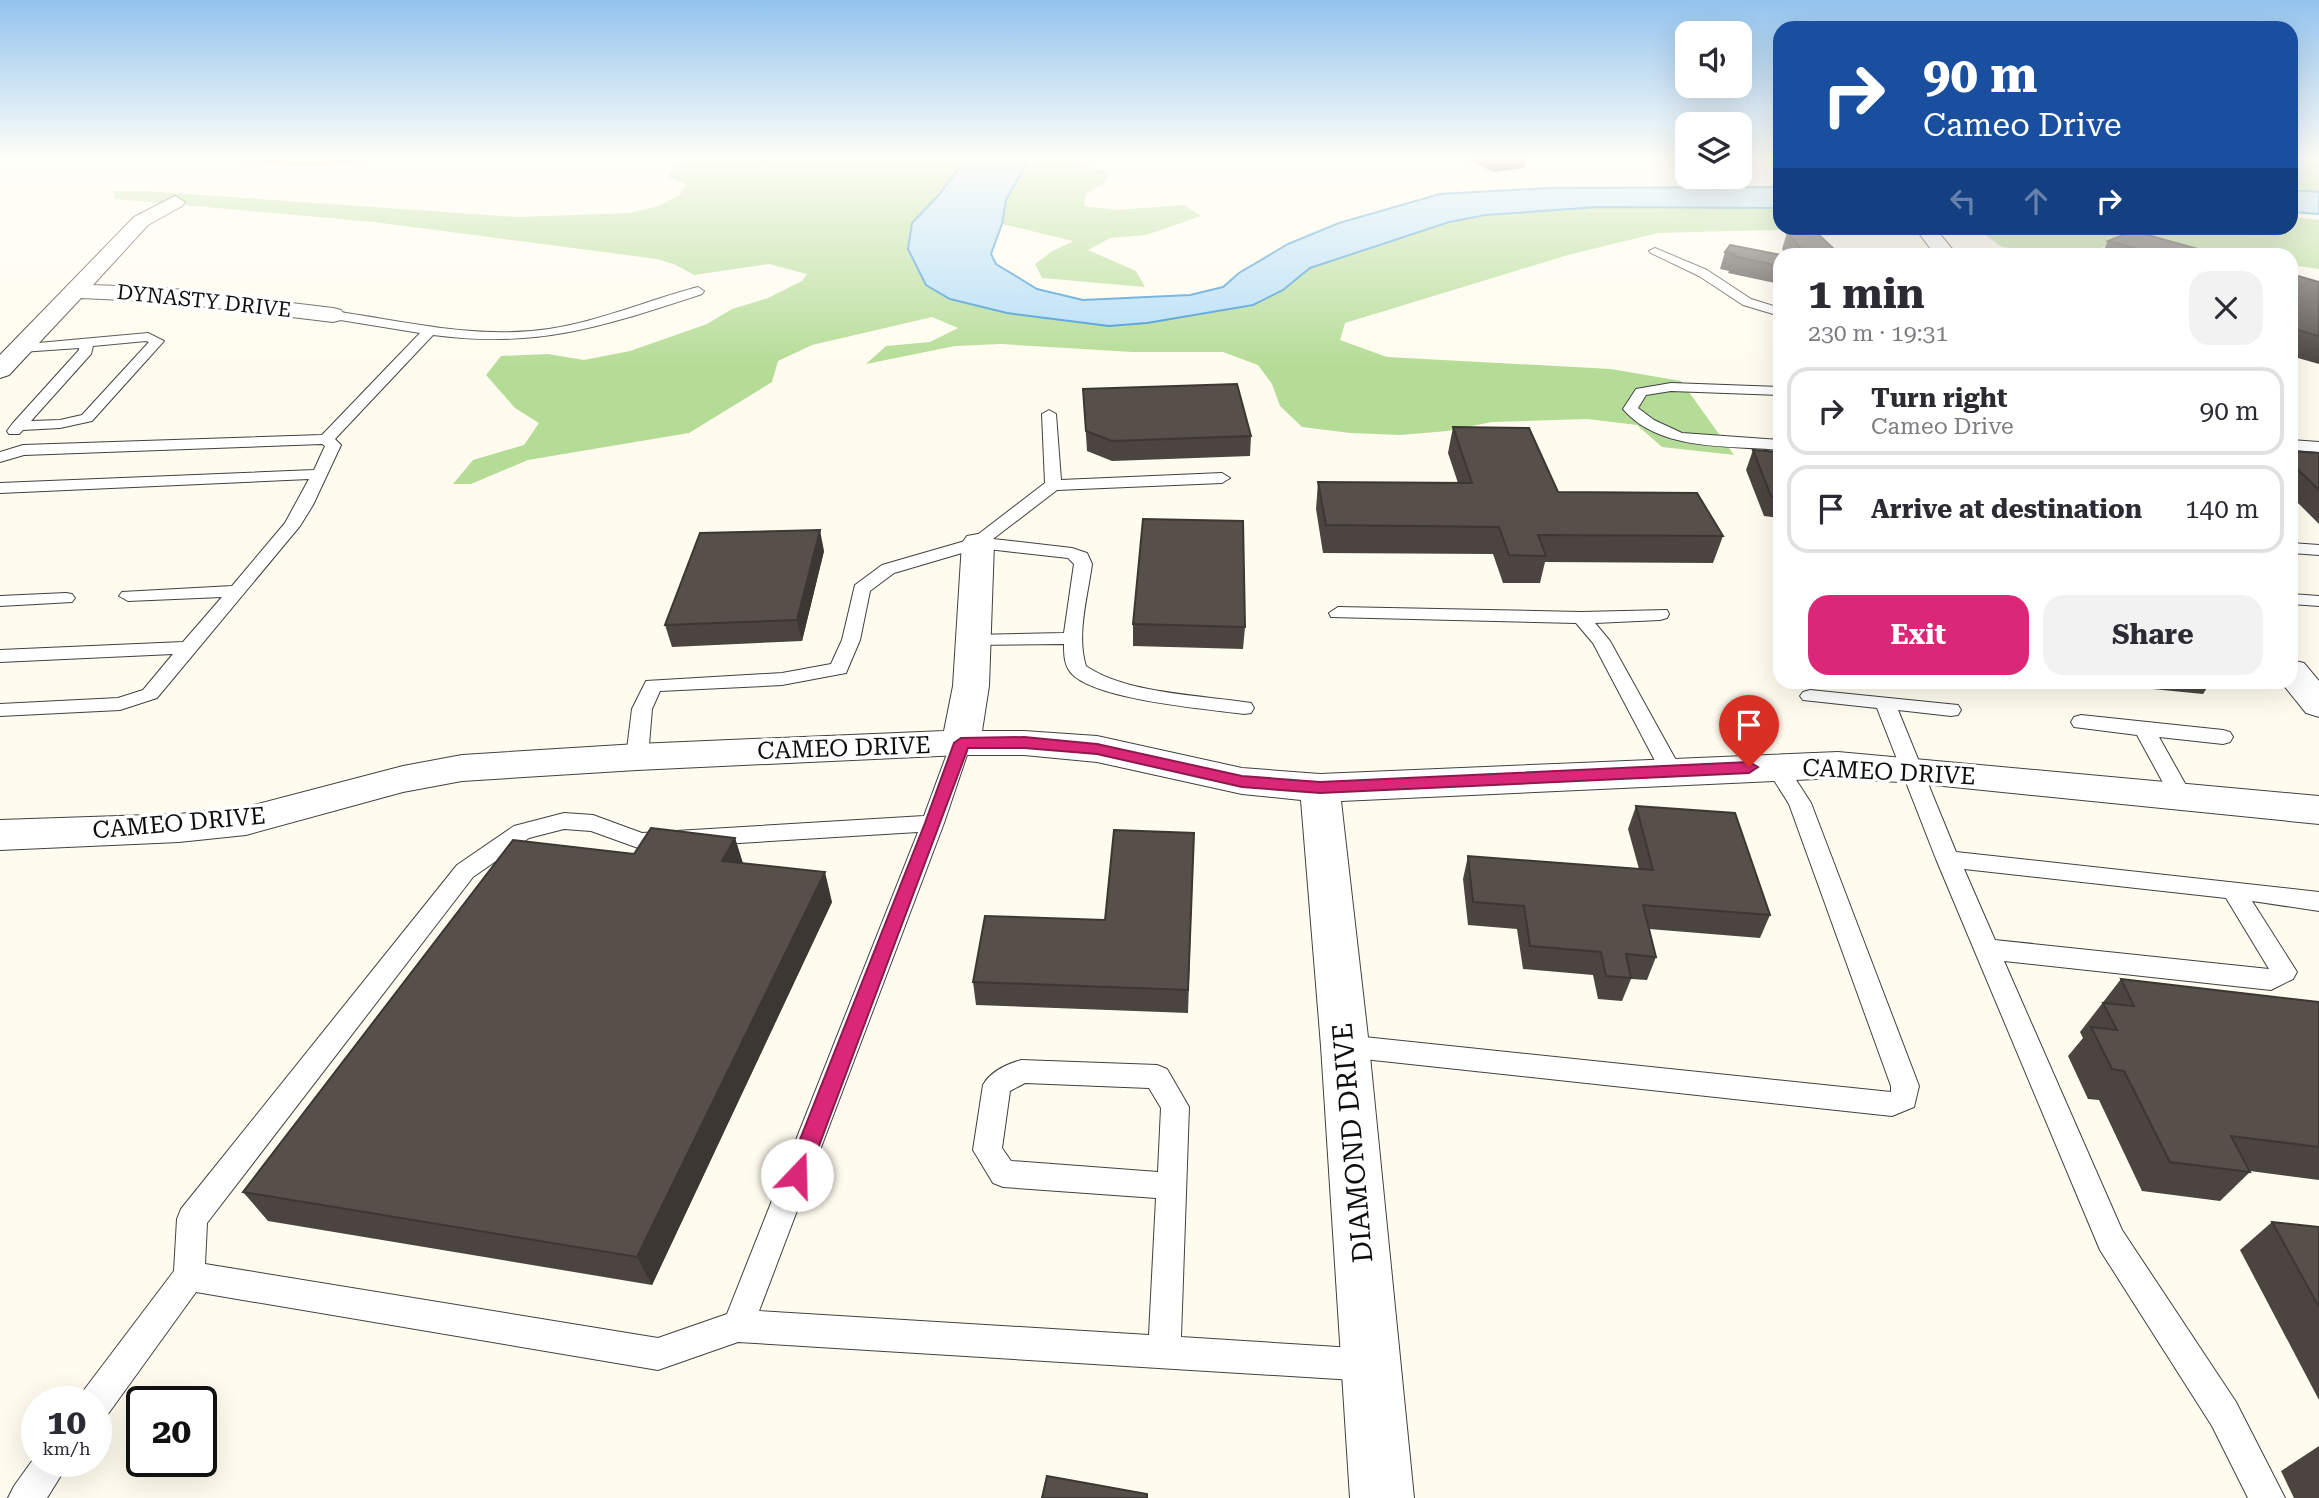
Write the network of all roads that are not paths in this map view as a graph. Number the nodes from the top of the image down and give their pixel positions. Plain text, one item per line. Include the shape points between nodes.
1 (135, 227) edge
2 (1655, 251) dead end
3 (75, 291) junction
4 (698, 291) dead end
5 (1773, 310) edge
6 (333, 315) joint
7 (430, 329) junction
8 (86, 343) junction
9 (21, 348) junction
10 (0, 370) edge
11 (1773, 391) edge
12 (1049, 414) dead end
13 (18, 426) junction
14 (326, 439) junction
15 (1773, 444) edge
16 (2298, 446) edge
17 (2319, 447) edge
18 (4, 455) edge
19 (320, 474) junction
20 (1223, 478) dead end
21 (1053, 485) junction
22 (0, 488) edge
23 (978, 543) junction
24 (2298, 548) edge
25 (2319, 550) edge
26 (236, 591) junction
27 (128, 596) dead end
28 (66, 598) dead end
29 (2298, 600) edge
30 (0, 601) edge
31 (2319, 601) edge
32 (1338, 613) dead end
33 (1660, 614) dead end
34 (1581, 618) junction
35 (1073, 638) junction
36 (973, 641) junction
37 (188, 648) junction
38 (0, 656) edge
39 (2298, 680) edge
40 (1810, 696) dead end
41 (1885, 702) junction
42 (2319, 705) edge
43 (1244, 708) dead end
44 (1951, 709) dead end
45 (0, 710) edge
46 (2081, 722) dead end
47 (2144, 729) junction
48 (2223, 737) dead end
49 (961, 743) junction
50 (637, 757) junction
51 (1776, 766) junction
52 (1914, 770) junction
53 (1671, 771) junction
54 (1320, 788) junction
55 (2181, 796) junction
56 (2319, 810) edge
57 (933, 823) junction
58 (0, 835) edge
59 (1948, 859) junction
60 (2232, 890) junction
61 (2319, 902) edge
62 (1986, 949) junction
63 (1345, 1045) junction
64 (1171, 1186) junction
65 (189, 1276) junction
66 (738, 1326) junction
67 (1164, 1352) junction
68 (1370, 1365) junction
69 (108, 1386) edge
70 (41, 1477) edge
71 (26, 1498) edge
72 (1382, 1498) edge
73 (2267, 1498) edge

1 - 3 street
2 - 5 lane via 1703,273 1747,302
3 - 6 street, DYNASTY DRIVE via 166,295
3 - 9 street
4 - 7 lane via 602,322 550,333 496,337
6 - 7 lane
7 - 14 lane
8 - 9 lane
8 - 13 lane via 86,351
8 - 13 lane via 148,337 157,341 87,418
9 - 10 street
11 - 15 lane via 1671,387 1641,392 1630,409 1679,437
12 - 21 lane
13 - 18 lane via 5,444
14 - 18 lane via 23,450
14 - 19 lane via 333,445
16 - 17 lane
19 - 22 lane
19 - 26 lane via 292,526
20 - 21 lane
21 - 23 lane
23 - 35 lane via 1081,557
23 - 36 street
23 - 50 lane via 888,569 861,589 851,640 839,669 782,679 653,685 642,709
24 - 25 lane
26 - 27 lane
26 - 37 lane
28 - 30 lane
29 - 31 lane
32 - 34 lane
33 - 34 lane
34 - 53 lane via 1601,641
35 - 36 lane
35 - 43 lane via 1078,670 1093,680
36 - 49 street
37 - 38 lane
37 - 45 lane via 150,694 120,704
39 - 42 street
40 - 41 lane
41 - 44 lane
41 - 52 lane
46 - 47 lane
47 - 48 lane
47 - 55 lane
49 - 50 street, CAMEO DRIVE
49 - 54 street, CAMEO DRIVE via 1097,749 1242,781
49 - 57 lane
50 - 58 street, CAMEO DRIVE via 462,768 246,821
51 - 52 street, CAMEO DRIVE
51 - 53 street, CAMEO DRIVE
51 - 63 lane via 1800,803 1905,1086 1904,1099 1892,1104
52 - 55 street, CAMEO DRIVE
52 - 59 lane
53 - 54 street, CAMEO DRIVE
54 - 63 street, DIAMOND DRIVE
55 - 56 street, CAMEO DRIVE
57 - 65 lane via 641,841 593,823 564,821 522,832 465,871 192,1219
57 - 66 lane
59 - 60 lane
59 - 62 lane
60 - 61 lane
60 - 62 lane via 2284,972 2271,980
62 - 73 lane via 2111,1240 2224,1414
63 - 68 street, DIAMOND DRIVE
64 - 64 lane via 1175,1107 1157,1077 1021,1071 998,1085 987,1150 1003,1174
64 - 67 lane
65 - 66 lane via 658,1354
65 - 69 lane
66 - 67 lane
67 - 68 lane
68 - 72 street, DIAMOND DRIVE
70 - 71 lane

